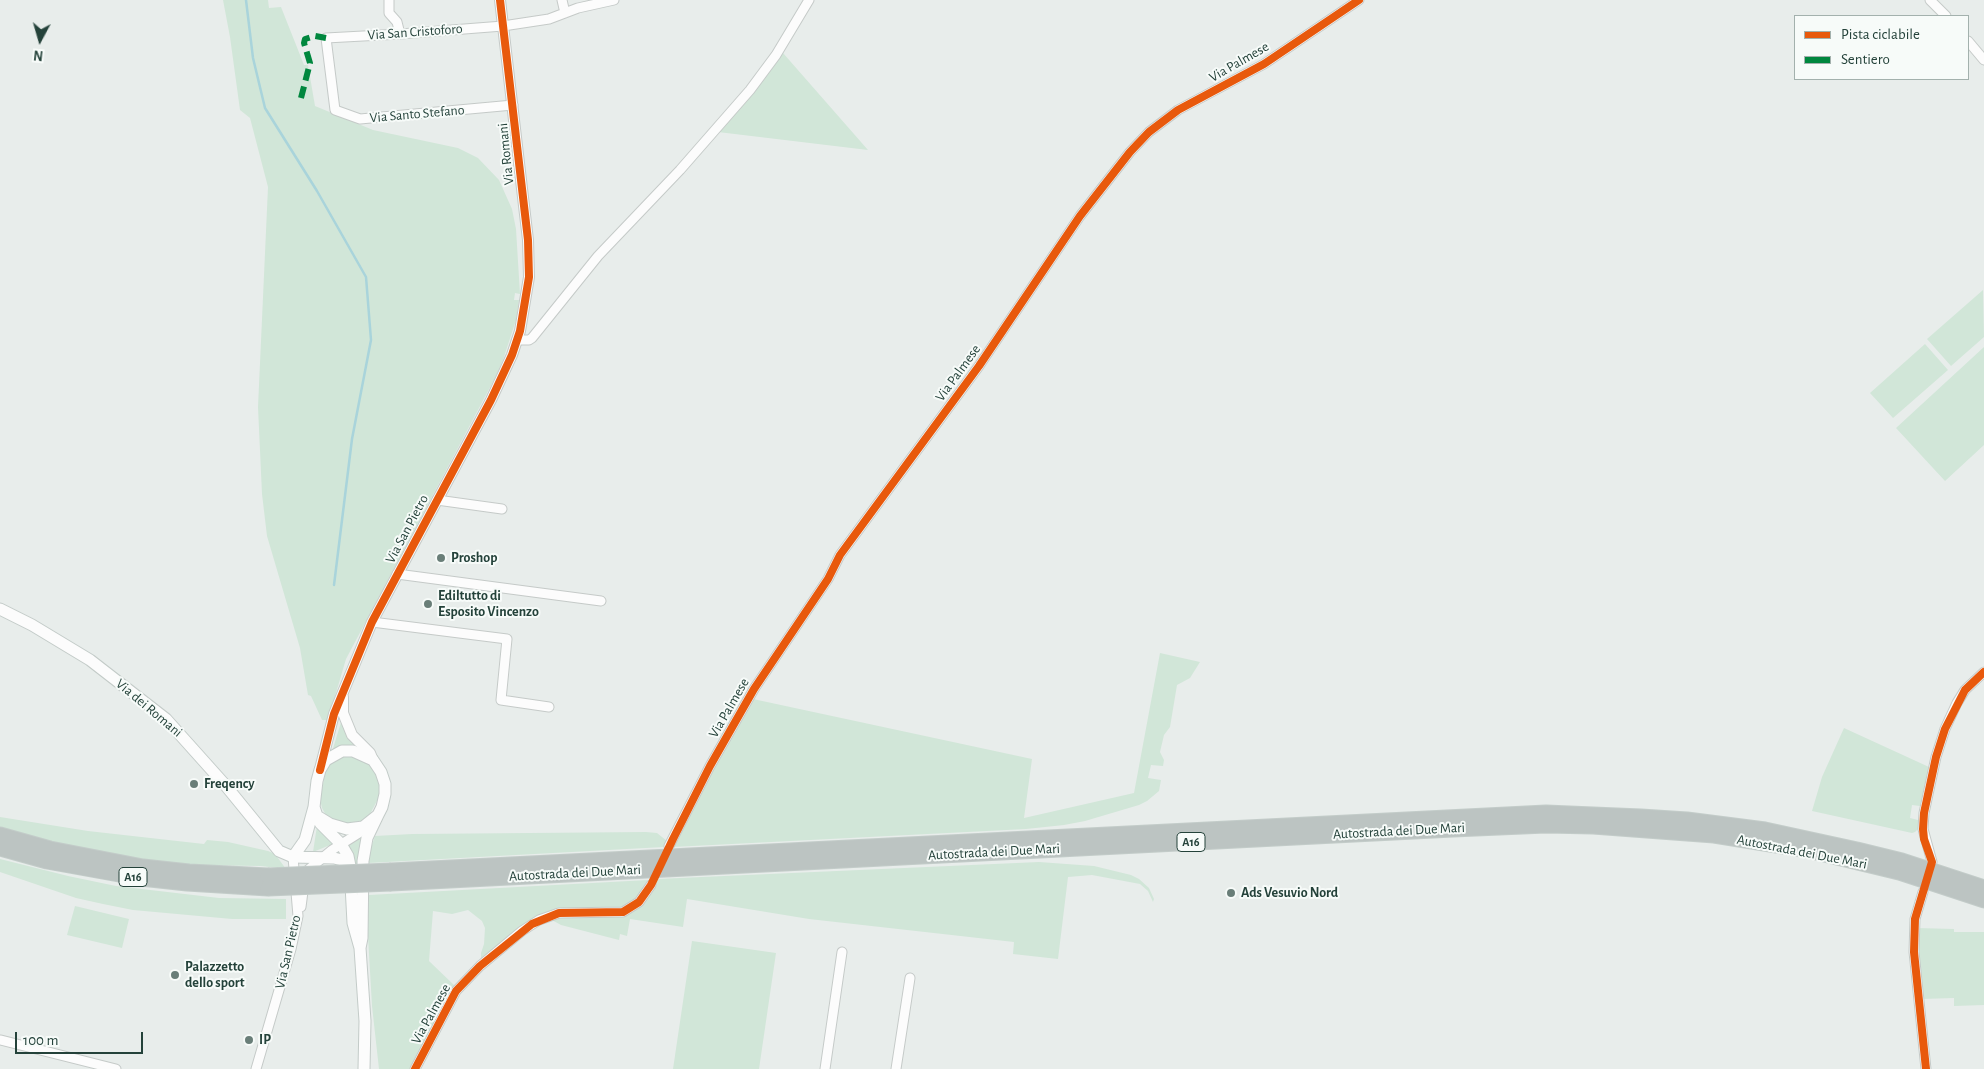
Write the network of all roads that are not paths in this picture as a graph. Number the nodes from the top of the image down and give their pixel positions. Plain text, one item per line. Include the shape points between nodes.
1 (389, 0) edge
2 (500, 0) edge
3 (562, 0) edge
4 (614, 0) edge
5 (809, 0) edge
6 (1359, 0) edge
7 (1930, 0) edge
8 (565, 13) junction
9 (1945, 15) edge
10 (503, 26) junction
11 (400, 34) junction
12 (326, 38) joint
13 (1969, 42) edge
14 (1984, 60) edge
15 (513, 105) junction
16 (525, 305) joint
17 (517, 340) junction
18 (437, 500) junction
19 (502, 508) dead end
20 (397, 574) junction
21 (601, 601) dead end
22 (0, 609) edge
23 (372, 622) junction
24 (1984, 672) edge
25 (343, 694) junction
26 (549, 706) dead end
27 (373, 760) junction
28 (320, 770) junction
29 (316, 812) junction
30 (378, 815) junction
31 (363, 827) junction
32 (0, 835) edge
33 (341, 844) junction
34 (669, 846) dead end
35 (0, 848) edge
36 (293, 857) junction
37 (324, 857) junction
38 (1932, 862) dead end
39 (350, 866) junction
40 (391, 877) junction
41 (651, 885) dead end
42 (1984, 888) edge
43 (1923, 892) dead end
44 (1984, 900) edge
45 (298, 916) junction
46 (360, 948) junction
47 (842, 952) dead end
48 (910, 978) dead end
49 (1, 1040) edge
50 (116, 1069) edge
51 (256, 1069) edge
52 (364, 1069) edge
53 (415, 1069) edge
54 (825, 1069) edge
55 (896, 1069) edge
56 (1926, 1069) edge

1 - 11 street via 389,14 397,22
2 - 10 street, Via Romani
3 - 8 street
4 - 8 street, Via San Cristoforo
5 - 17 street via 776,55 750,90 598,256 532,338
6 - 34 street, Via Palmese via 1264,64 1178,110 1149,132 1130,152 1080,216 979,366 840,555 754,689
7 - 9 street
8 - 10 street, Via San Cristoforo via 549,19
10 - 11 street, Via San Cristoforo
10 - 15 street, Via Romani
11 - 12 street, Via San Cristoforo
12 - 15 street, Via Santo Stefano via 335,110 360,119
13 - 14 street
15 - 16 street, Via Romani via 528,240 529,277
16 - 17 street, Via San Pietro
17 - 18 street, Via San Pietro via 494,392
18 - 19 street
18 - 20 street, Via San Pietro
20 - 21 street
20 - 23 street, Via San Pietro
22 - 36 main road, Via dei Romani via 90,660 166,719 279,852
23 - 25 street, Via San Pietro
23 - 26 street via 507,639 501,700
24 - 38 street via 1965,690 1957,703 1936,757 1923,829
25 - 27 street via 343,713 352,736
25 - 28 street, Via San Pietro via 334,714
27 - 28 main road via 353,751 342,751 326,760
27 - 30 main road via 381,772 385,794
28 - 29 main road
29 - 31 main road via 337,827
29 - 33 main road via 320,823
29 - 36 main road via 305,840
30 - 31 main road
30 - 46 main road via 367,838 362,861
31 - 33 street
32 - 40 highway, Autostrada dei Due Mari / A16, bridge via 98,860 188,872
33 - 37 street
33 - 39 main road
35 - 40 highway, Autostrada dei Due Mari / A16, bridge via 96,871 187,883 268,888
36 - 37 main road
36 - 45 street, Via San Pietro
37 - 39 main road via 342,860
37 - 45 street via 305,876
39 - 46 main road via 353,923
40 - 42 highway, Autostrada dei Due Mari / A16 via 1546,814 1602,814 1765,830 1911,864
40 - 44 highway, Autostrada dei Due Mari / A16 via 1546,825 1714,835 1808,850 1898,872
41 - 53 street, Via Palmese via 639,902 623,912 559,913 522,931 456,991
43 - 56 street via 1915,918 1914,952
45 - 51 street, Via San Pietro
46 - 52 main road via 365,1021
47 - 54 street
48 - 55 street
49 - 50 street

